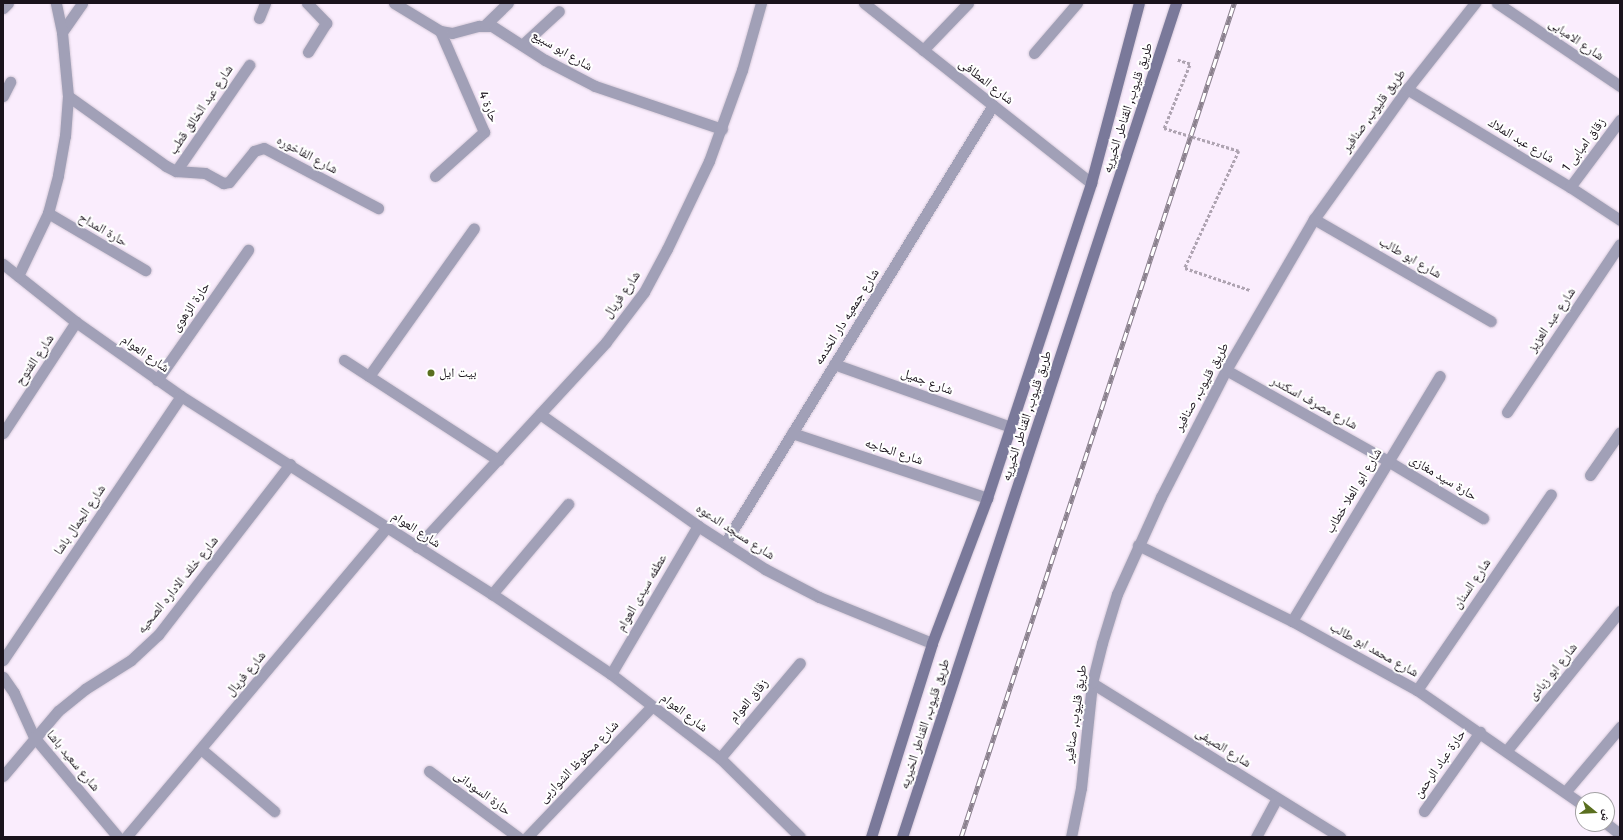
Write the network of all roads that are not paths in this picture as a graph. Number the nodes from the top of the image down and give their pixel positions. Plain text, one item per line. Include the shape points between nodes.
1 (8, 3) edge
2 (56, 3) edge
3 (82, 3) edge
4 (265, 3) edge
5 (306, 3) edge
6 (394, 3) edge
7 (508, 3) edge
8 (761, 3) edge
9 (864, 3) edge
10 (968, 3) edge
11 (1077, 3) edge
12 (1139, 3) edge
13 (1176, 3) edge
14 (1474, 3) edge
15 (1497, 3) edge
16 (3, 8) edge
17 (559, 11) dead end
18 (259, 18) dead end
19 (485, 25) junction
20 (440, 31) junction
21 (62, 32) junction
22 (522, 45) junction
23 (923, 50) junction
24 (308, 52) dead end
25 (1034, 53) dead end
26 (249, 65) dead end
27 (10, 82) dead end
28 (1620, 86) edge
29 (1406, 89) junction
30 (3, 96) edge
31 (68, 96) junction
32 (993, 105) junction
33 (1620, 120) edge
34 (722, 129) junction
35 (176, 171) junction
36 (435, 176) dead end
37 (1091, 183) junction
38 (1570, 187) junction
39 (378, 208) dead end
40 (48, 213) junction
41 (1314, 219) junction
42 (1620, 220) edge
43 (474, 228) dead end
44 (1620, 244) edge
45 (248, 250) dead end
46 (3, 264) edge
47 (145, 270) dead end
48 (18, 276) junction
49 (1491, 321) dead end
50 (76, 322) junction
51 (344, 360) dead end
52 (834, 364) junction
53 (1226, 370) junction
54 (369, 376) junction
55 (1440, 376) dead end
56 (157, 380) junction
57 (181, 396) junction
58 (1507, 412) dead end
59 (540, 414) junction
60 (1011, 427) junction
61 (1620, 432) edge
62 (3, 433) edge
63 (792, 433) junction
64 (498, 460) junction
65 (1388, 461) junction
66 (290, 464) junction
67 (1590, 475) dead end
68 (1550, 494) dead end
69 (987, 498) junction
70 (568, 504) dead end
71 (1483, 518) dead end
72 (698, 526) junction
73 (387, 527) junction
74 (725, 543) junction
75 (1138, 545) junction
76 (417, 548) junction
77 (492, 594) junction
78 (1620, 611) edge
79 (1292, 621) junction
80 (932, 643) junction
81 (3, 660) edge
82 (800, 663) dead end
83 (611, 674) junction
84 (3, 677) edge
85 (1092, 684) junction
86 (1417, 690) junction
87 (652, 706) junction
88 (1620, 727) edge
89 (1480, 732) junction
90 (34, 737) junction
91 (201, 749) junction
92 (1507, 750) junction
93 (720, 758) junction
94 (429, 772) dead end
95 (3, 776) edge
96 (1566, 791) junction
97 (1277, 798) junction
98 (1575, 798) edge
99 (274, 811) dead end
100 (1424, 812) dead end
101 (118, 837) edge
102 (126, 837) edge
103 (518, 837) edge
104 (527, 837) edge
105 (800, 837) edge
106 (872, 837) edge
107 (902, 837) edge
108 (1072, 837) edge
109 (1256, 837) edge
110 (1340, 837) edge

1 - 16 street
2 - 21 street
3 - 21 street
4 - 18 street
5 - 24 street via 326,22
6 - 20 street
7 - 19 street
8 - 34 street, شارع فريال
9 - 23 street, شارع المطافى
10 - 23 street
11 - 25 street
12 - 37 main road, طريق قليوب, القناطر الخيريه
13 - 107 main road, طريق قليوب, القناطر الخيريه
14 - 29 street, طريق قليوب, صنافير
15 - 28 street, شارع الامبابى
17 - 22 street
19 - 20 street via 452,33
19 - 22 street, شارع ابو سبيع via 497,29
20 - 36 street, حارة 4 via 484,132
21 - 31 street
22 - 34 street, شارع ابو سبيع via 595,86
23 - 32 street, شارع المطافى
26 - 35 street, شارع عبد الخالق قطب
27 - 30 street
29 - 38 street, شارع عبد الملاك
29 - 41 street, طريق قليوب, صنافير
31 - 35 street, شارع الفاخوره
31 - 40 street via 65,136
32 - 37 street, شارع المطافى
32 - 52 street, شارع جمعيه دار الخدمه
33 - 38 street, زقاق امبابى 1
34 - 59 street, شارع فريال via 689,206 644,292 606,342
35 - 39 street, شارع الفاخوره via 201,172 223,183 229,182 254,151 264,148
37 - 60 main road, طريق قليوب, القناطر الخيريه
38 - 42 street, شارع عبد الملاك
40 - 47 street, حارة المداح
40 - 48 street
41 - 49 street, شارع ابو طالب
41 - 53 street, طريق قليوب, صنافير
43 - 54 street
44 - 58 street, شارع عبد العزيز
45 - 56 street, حارة الزهوى
46 - 48 street, شارع العوام
48 - 50 street, شارع العوام
50 - 56 street, شارع العوام
50 - 62 street, شارع الفتوح
51 - 54 street
52 - 60 street, شارع جميل
52 - 63 street, شارع جمعيه دار الخدمه
53 - 65 street, شارع مصرف اسكندر
53 - 75 street, طريق قليوب, صنافير
54 - 64 street
55 - 65 street, شارع ابو العلا خطاب
56 - 57 street, شارع العوام
57 - 66 street, شارع العوام
57 - 81 street, شارع الجمال باشا
59 - 64 street, شارع فريال
59 - 72 street, شارع مسجد الدعوه
60 - 69 main road, طريق قليوب, القناطر الخيريه
61 - 67 street
63 - 69 street, شارع الحاجه
63 - 74 street, شارع جمعيه دار الخدمه
64 - 76 street, شارع فريال
65 - 71 street, حارة سيد مغازى
65 - 79 street, شارع ابو العلا خطاب
66 - 73 street, شارع العوام
66 - 90 street, شارع خلف الاداره الصحيه via 158,635 130,660 85,689 58,711
68 - 86 street, شارع السنان
69 - 80 main road, طريق قليوب, القناطر الخيريه
70 - 77 street
72 - 74 street, شارع مسجد الدعوه
72 - 83 street, عطفه سيدى العوام
73 - 76 street, شارع العوام
73 - 91 street, شارع فريال
74 - 80 street, شارع مسجد الدعوه via 765,569 819,597
75 - 79 street, شارع محمد ابو طالب
75 - 85 street, طريق قليوب, صنافير via 1117,594
76 - 77 street, شارع العوام
77 - 83 street, شارع العوام
78 - 92 street, شارع ابو زبادى
79 - 86 street, شارع محمد ابو طالب
80 - 106 main road, طريق قليوب, القناطر الخيريه
82 - 93 street, زقاق العوام
83 - 87 street, شارع العوام
84 - 90 street, شارع سعيد باشا via 14,693
85 - 97 street, شارع الصيفى
85 - 108 street, طريق قليوب, صنافير via 1081,788
86 - 89 street, شارع محمد ابو طالب
87 - 93 street, شارع العوام
87 - 104 street, شارع محفوظ الشواربى
88 - 96 street
89 - 92 street, شارع محمد ابو طالب
89 - 100 street, حارة عباد الرحمن
90 - 95 street, شارع خلف الاداره الصحيه
90 - 101 street, شارع سعيد باشا
91 - 99 street
91 - 102 street, شارع فريال
92 - 96 street, شارع محمد ابو طالب
93 - 105 street, شارع العوام
94 - 103 street, حارة السودانى
96 - 98 street, شارع محمد ابو طالب
97 - 109 street
97 - 110 street, شارع الصيفى

